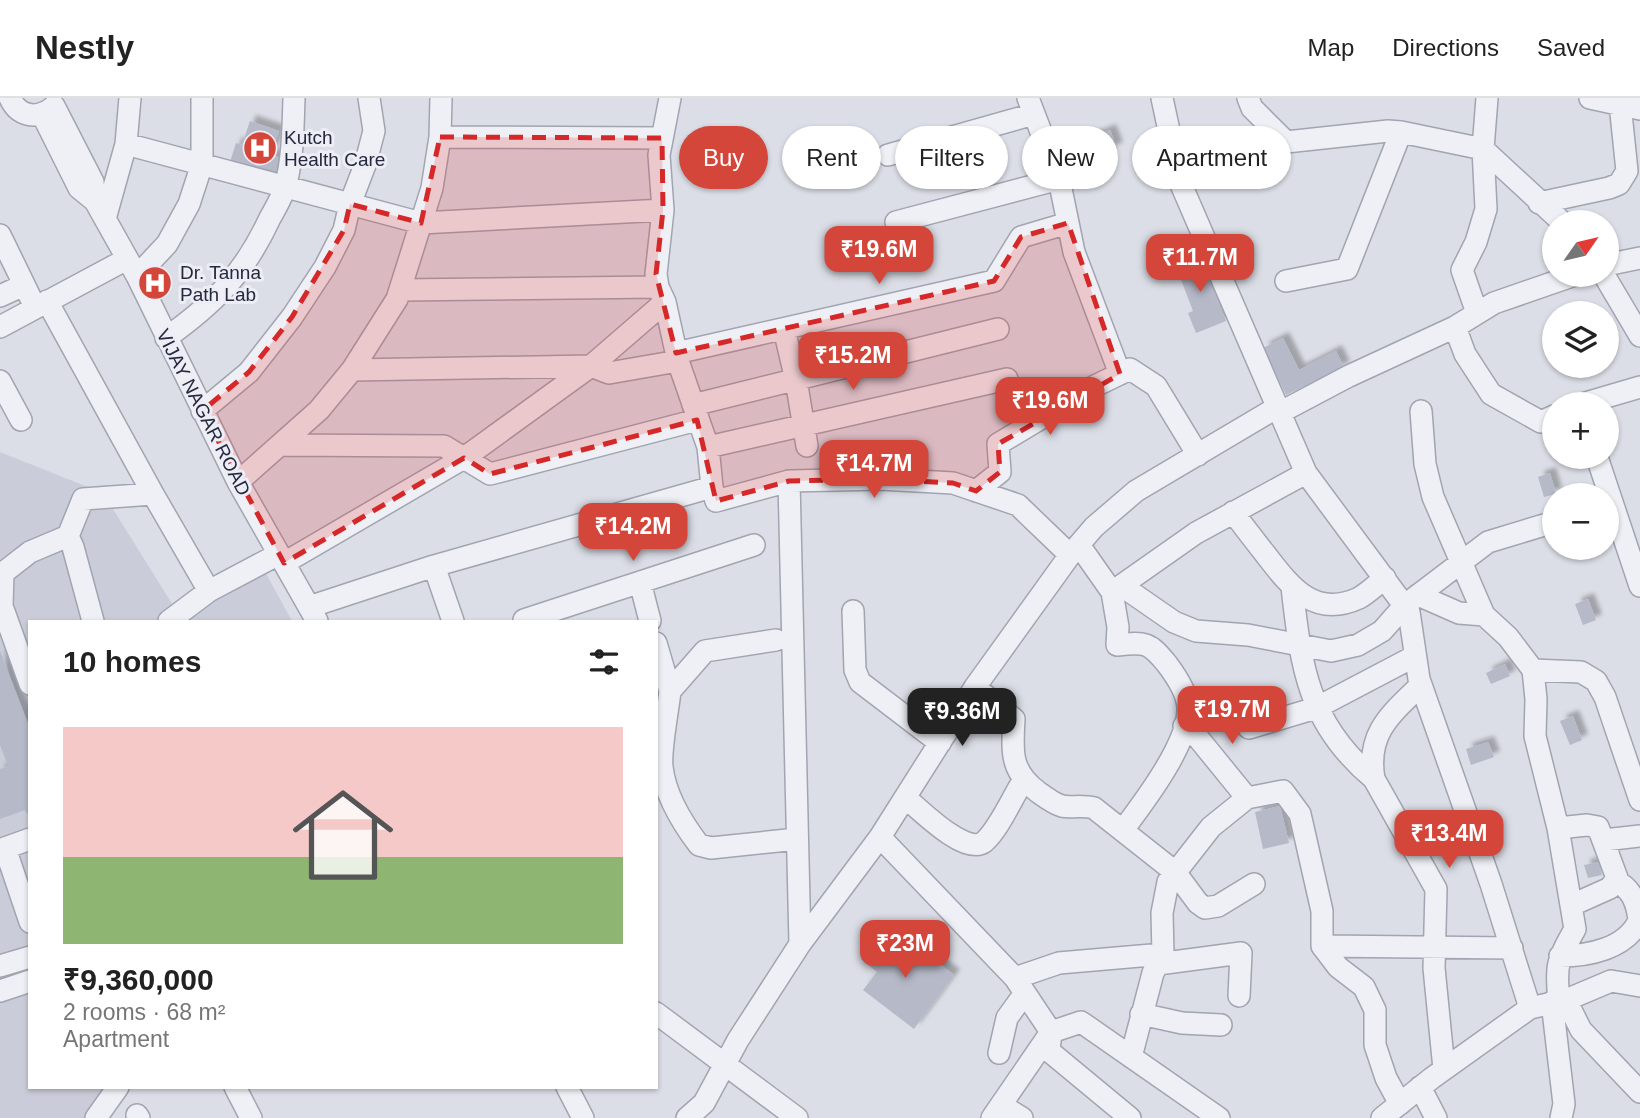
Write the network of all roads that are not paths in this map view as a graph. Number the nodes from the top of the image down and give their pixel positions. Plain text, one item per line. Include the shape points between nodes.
1 (130, 98) edge
2 (202, 98) edge
3 (294, 98) edge
4 (369, 98) edge
5 (441, 98) edge
6 (670, 98) edge
7 (1162, 98) edge
8 (1248, 98) edge
9 (1488, 98) edge
10 (1590, 98) edge
11 (0, 102) edge
12 (12, 103) edge
13 (55, 103) edge
14 (1031, 106) edge
15 (1630, 107) edge
16 (0, 118) edge
17 (1039, 126) edge
18 (1168, 126) edge
19 (1270, 126) edge
20 (1401, 132) junction
21 (440, 137) junction
22 (662, 138) junction
23 (1291, 141) edge
24 (126, 144) junction
25 (1483, 149) junction
26 (888, 155) dead end
27 (202, 164) junction
28 (285, 186) junction
29 (1022, 189) edge
30 (1061, 189) edge
31 (1183, 189) edge
32 (1539, 203) junction
33 (350, 204) junction
34 (663, 210) junction
35 (1548, 210) edge
36 (105, 219) junction
37 (896, 222) dead end
38 (421, 223) junction
39 (1068, 223) junction
40 (0, 235) edge
41 (1640, 258) edge
42 (1619, 262) edge
43 (132, 268) junction
44 (1286, 281) dead end
45 (24, 285) junction
46 (1542, 286) edge
47 (1611, 287) edge
48 (400, 290) junction
49 (661, 295) junction
50 (0, 296) edge
51 (41, 304) junction
52 (1477, 313) junction
53 (0, 327) edge
54 (1455, 327) junction
55 (784, 329) junction
56 (998, 329) dead end
57 (1640, 336) edge
58 (166, 338) junction
59 (677, 357) junction
60 (591, 366) junction
61 (352, 370) junction
62 (1120, 374) junction
63 (1007, 379) dead end
64 (796, 380) junction
65 (0, 381) edge
66 (1640, 387) edge
67 (1619, 393) edge
68 (202, 411) junction
69 (1278, 411) junction
70 (1421, 411) dead end
71 (695, 412) junction
72 (21, 420) dead end
73 (1542, 422) edge
74 (806, 435) junction
75 (280, 445) junction
76 (708, 447) junction
77 (1198, 456) junction
78 (464, 458) junction
79 (1306, 473) junction
80 (789, 481) junction
81 (238, 482) junction
82 (712, 487) junction
83 (976, 491) junction
84 (153, 494) junction
85 (1233, 512) junction
86 (1542, 526) edge
87 (1619, 531) edge
88 (68, 536) junction
89 (754, 545) dead end
90 (1075, 550) junction
91 (281, 558) junction
92 (1461, 562) junction
93 (434, 566) junction
94 (1385, 578) junction
95 (639, 582) junction
96 (1640, 586) edge
97 (1292, 587) junction
98 (1117, 589) junction
99 (209, 591) junction
100 (1411, 600) junction
101 (853, 611) dead end
102 (313, 614) edge
103 (1484, 615) junction
104 (93, 620) edge
105 (170, 620) edge
106 (453, 620) edge
107 (524, 620) edge
108 (650, 620) edge
109 (776, 640) dead end
110 (1298, 643) junction
111 (658, 650) edge
112 (1415, 656) junction
113 (1533, 670) junction
114 (28, 678) edge
115 (1421, 685) junction
116 (975, 687) junction
117 (670, 691) junction
118 (1317, 708) junction
119 (1184, 726) junction
120 (1249, 728) dead end
121 (940, 743) junction
122 (1374, 779) junction
123 (1023, 781) junction
124 (905, 798) junction
125 (1247, 798) junction
126 (1640, 800) edge
127 (1558, 828) junction
128 (1124, 830) junction
129 (1640, 836) edge
130 (880, 837) junction
131 (797, 839) junction
132 (28, 840) edge
133 (1604, 840) junction
134 (1175, 872) junction
135 (1616, 881) junction
136 (1254, 884) dead end
137 (1572, 905) junction
138 (28, 916) edge
139 (800, 944) junction
140 (1322, 946) junction
141 (1435, 947) junction
142 (1511, 948) junction
143 (1560, 956) junction
144 (28, 958) edge
145 (1160, 959) junction
146 (0, 966) edge
147 (28, 982) edge
148 (1020, 985) junction
149 (1640, 986) edge
150 (0, 992) edge
151 (1239, 996) dead end
152 (1559, 1001) junction
153 (1530, 1008) junction
154 (658, 1014) edge
155 (1141, 1014) junction
156 (1220, 1025) dead end
157 (1051, 1032) junction
158 (999, 1053) dead end
159 (1131, 1057) junction
160 (724, 1064) junction
161 (1444, 1069) junction
162 (1420, 1087) junction
163 (117, 1089) edge
164 (236, 1089) edge
165 (568, 1089) edge
166 (1640, 1092) edge
167 (1400, 1104) junction
168 (996, 1111) edge
169 (1123, 1116) edge
170 (96, 1118) edge
171 (251, 1118) edge
172 (583, 1118) edge
173 (687, 1118) edge
174 (797, 1118) edge
175 (1022, 1118) edge
176 (1219, 1118) edge
177 (1382, 1118) edge
178 (1436, 1118) edge
179 (1561, 1118) edge

1 - 24 street
2 - 27 street
3 - 28 street via 293,148
4 - 33 street via 374,131
5 - 21 street
6 - 22 street
7 - 18 street
8 - 19 street
9 - 25 street
10 - 15 street
11 - 12 street
12 - 13 street via 28,115
12 - 16 street
13 - 36 street, VIJAY NAGAR ROAD via 93,182 95,201
14 - 17 street
14 - 26 street
15 - 32 street via 1624,178 1609,188
20 - 23 street
20 - 25 street
20 - 44 street via 1347,269
21 - 22 street
21 - 38 street
22 - 34 street
24 - 27 street
24 - 36 street
25 - 32 street
25 - 52 street via 1486,209 1462,270
27 - 28 street
27 - 43 street via 189,204 167,244
28 - 33 street
28 - 58 street via 239,274 200,314
29 - 37 street
30 - 39 street
31 - 69 street
32 - 35 street
33 - 38 street
33 - 68 street via 344,230 292,317 249,372
34 - 38 street
34 - 49 street via 656,274
36 - 43 street, VIJAY NAGAR ROAD
38 - 48 street
39 - 55 street via 1021,236 994,281
39 - 62 street via 1074,252
40 - 45 street
41 - 42 street
43 - 51 street
43 - 58 street, VIJAY NAGAR ROAD
45 - 50 street
45 - 51 street
46 - 52 street
47 - 57 street
48 - 49 street
48 - 61 street
49 - 59 street
49 - 60 street
51 - 53 street
51 - 84 street
52 - 54 street
54 - 69 street
54 - 73 street via 1465,354 1491,394
55 - 59 street
55 - 64 street
56 - 64 street
58 - 68 street, VIJAY NAGAR ROAD
59 - 60 street via 609,373
59 - 71 street
60 - 61 street
60 - 78 street
61 - 75 street via 319,410
62 - 77 street via 1130,369 1156,386
62 - 83 street via 998,444 1000,472
63 - 74 street
64 - 71 street
64 - 74 street
65 - 72 street
66 - 67 street
68 - 81 street, VIJAY NAGAR ROAD
69 - 77 street
69 - 79 street
70 - 92 street via 1424,464
71 - 76 street
71 - 78 street via 490,474
74 - 76 street
75 - 78 street via 444,446
75 - 81 street
76 - 82 street
77 - 90 street via 1136,491
78 - 91 street
79 - 85 street
79 - 94 street
80 - 82 street via 716,501
80 - 83 street via 953,483
80 - 131 street
81 - 91 street, VIJAY NAGAR ROAD
82 - 93 street
83 - 90 street via 1018,505
84 - 88 street via 83,499
84 - 99 street
85 - 97 street
85 - 98 street
86 - 92 street via 1488,542
87 - 96 street
88 - 104 street
88 - 114 street via 30,552 2,573 2,606
89 - 95 street
90 - 98 street
90 - 116 street
91 - 99 street
91 - 102 street, VIJAY NAGAR ROAD
92 - 100 street
92 - 103 street
93 - 102 street
93 - 106 street
94 - 97 street via 1361,597 1331,604 1312,601
94 - 100 street
95 - 107 street
95 - 108 street
97 - 110 street
98 - 110 street via 1196,631
98 - 119 street via 1117,645 1143,642 1154,648 1179,680 1188,707
99 - 105 street
100 - 103 street
100 - 110 street via 1382,631 1358,645 1331,651
100 - 112 street
101 - 121 street via 855,670 860,682
103 - 113 street via 1520,650
109 - 117 street via 705,650
110 - 118 street
111 - 117 street
112 - 115 street
112 - 118 street
113 - 126 street via 1581,672 1596,681
113 - 127 street via 1535,736
115 - 122 street via 1385,720 1375,740
115 - 142 street
116 - 121 street
116 - 123 street via 1014,719 1012,755
117 - 131 street via 662,766 669,792 699,845 710,848
118 - 120 street
118 - 122 street via 1347,752
119 - 125 street
119 - 128 street via 1156,786
121 - 124 street
122 - 141 street via 1436,889
123 - 124 street via 992,832 975,845 959,841
123 - 128 street via 1064,807 1094,808
124 - 130 street
125 - 134 street via 1211,827
125 - 140 street via 1283,791 1300,814 1322,911
127 - 133 street via 1594,825
127 - 137 street
128 - 134 street
129 - 133 street
130 - 139 street
130 - 148 street
131 - 139 street
132 - 138 street via 5,848
133 - 135 street
134 - 136 street via 1205,908 1218,906
134 - 145 street via 1162,913
135 - 137 street
135 - 143 street via 1632,893 1639,920 1634,930 1612,946
137 - 143 street via 1575,929
139 - 160 street
140 - 141 street
140 - 167 street via 1338,967 1364,987 1375,1010 1375,1045
141 - 142 street
141 - 161 street
142 - 153 street
143 - 152 street via 1556,973
144 - 146 street
145 - 148 street via 1059,963
145 - 151 street via 1241,953
145 - 155 street
147 - 150 street
148 - 157 street
148 - 158 street
149 - 152 street via 1611,981
152 - 153 street
152 - 166 street
152 - 179 street
153 - 161 street
154 - 160 street
155 - 156 street
155 - 159 street
157 - 159 street via 1081,1022
157 - 168 street
157 - 169 street via 1049,1051
159 - 176 street
160 - 173 street via 704,1103
160 - 174 street
161 - 162 street
162 - 167 street
162 - 178 street
163 - 170 street
164 - 171 street
165 - 172 street
167 - 177 street
168 - 175 street

